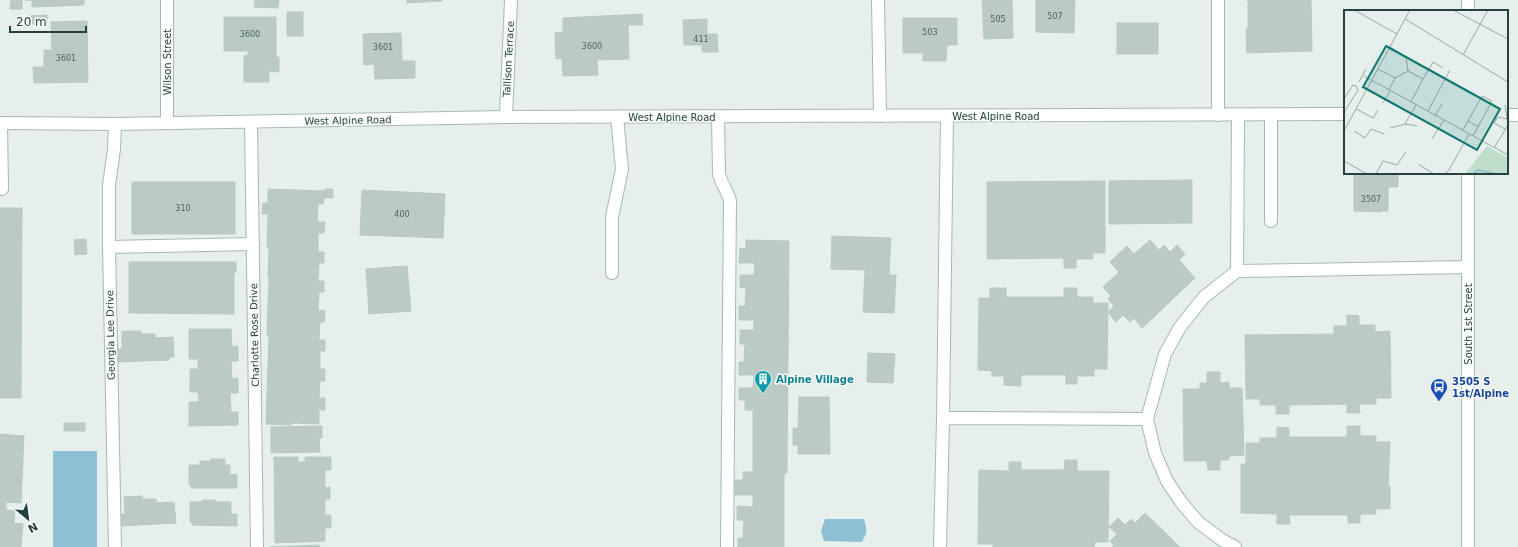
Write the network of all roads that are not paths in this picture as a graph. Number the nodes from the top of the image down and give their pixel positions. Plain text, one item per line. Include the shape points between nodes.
1 (167, 0) edge
2 (511, 0) edge
3 (878, 0) edge
4 (1218, 0) edge
5 (1344, 114) edge
6 (1218, 115) junction
7 (1238, 115) junction
8 (1271, 115) junction
9 (880, 116) junction
10 (947, 116) junction
11 (506, 117) junction
12 (617, 117) junction
13 (718, 117) junction
14 (251, 122) junction
15 (0, 123) edge
16 (167, 123) junction
17 (115, 124) junction
18 (1468, 174) edge
19 (2, 189) dead end
20 (1271, 221) dead end
21 (253, 244) junction
22 (109, 247) junction
23 (1468, 267) junction
24 (1237, 271) junction
25 (612, 273) dead end
26 (943, 418) junction
27 (1147, 419) junction
28 (115, 547) edge
29 (257, 547) edge
30 (727, 547) edge
31 (940, 547) edge
32 (1235, 547) edge
33 (1468, 547) edge

1 - 16 street, Wilson Street
2 - 11 street, Tallison Terrace
3 - 9 street
4 - 6 street
5 - 8 street, West Alpine Road
6 - 7 street, West Alpine Road
6 - 10 street, West Alpine Road
7 - 8 street, West Alpine Road
7 - 24 street
8 - 20 street
9 - 10 street, West Alpine Road
9 - 13 street, West Alpine Road
10 - 26 street
11 - 12 street, West Alpine Road
11 - 14 street, West Alpine Road
12 - 13 street, West Alpine Road
12 - 25 street via 622,169 612,217
13 - 30 street via 719,174 730,201
14 - 16 street, West Alpine Road
14 - 21 street, Charlotte Rose Drive
15 - 17 street, West Alpine Road
15 - 19 street
16 - 17 street, West Alpine Road
17 - 22 street, Georgia Lee Drive via 109,185
18 - 23 street, South 1st Street
21 - 22 street
21 - 29 street, Charlotte Rose Drive
22 - 28 street, Georgia Lee Drive
23 - 24 street
23 - 33 street, South 1st Street
24 - 27 street via 1204,297 1180,327 1165,354
26 - 27 street
26 - 31 street
27 - 32 street via 1154,453 1180,502 1198,522

